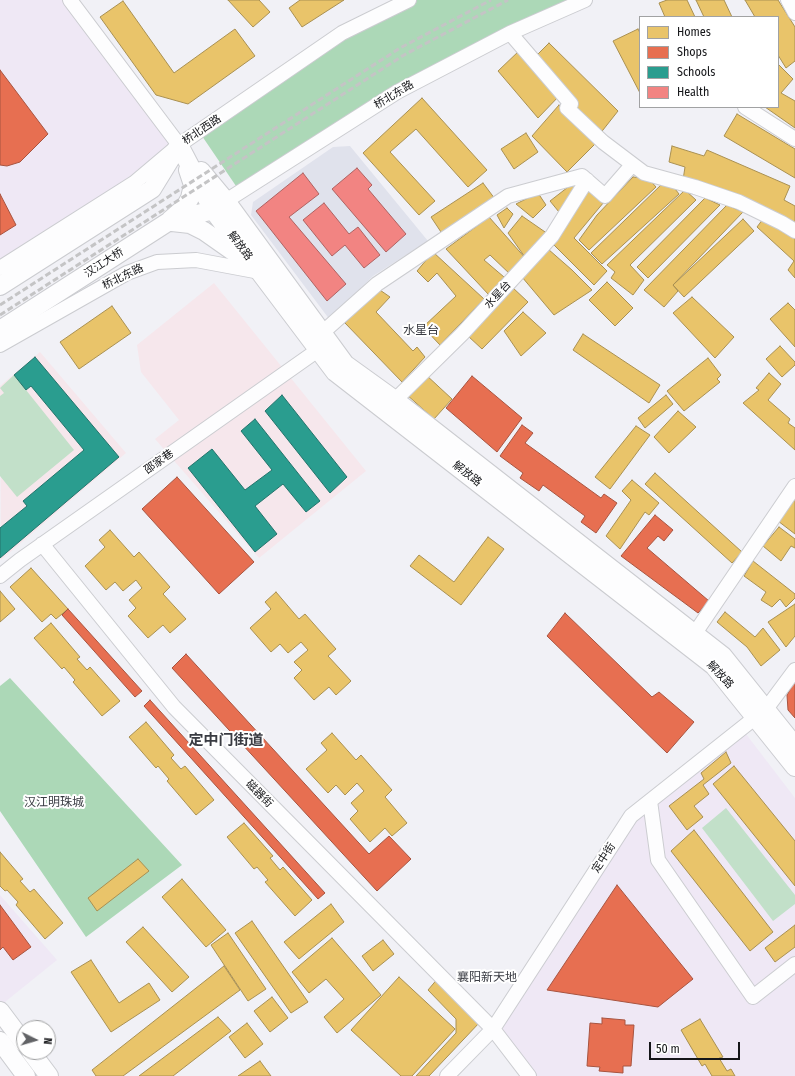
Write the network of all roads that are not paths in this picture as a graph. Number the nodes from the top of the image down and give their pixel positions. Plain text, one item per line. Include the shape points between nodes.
1 (70, 0) edge
2 (409, 0) edge
3 (584, 0) edge
4 (788, 0) edge
5 (795, 13) edge
6 (510, 33) junction
7 (747, 108) edge
8 (795, 138) edge
9 (179, 145) junction
10 (632, 165) junction
11 (587, 180) junction
12 (220, 205) junction
13 (168, 222) junction
14 (795, 231) edge
15 (0, 268) edge
16 (260, 272) junction
17 (0, 286) edge
18 (0, 330) edge
19 (320, 341) junction
20 (0, 345) edge
21 (395, 400) junction
22 (795, 486) edge
23 (42, 544) junction
24 (0, 576) edge
25 (695, 633) junction
26 (795, 670) edge
27 (761, 713) junction
28 (795, 746) edge
29 (795, 767) edge
30 (650, 801) junction
31 (795, 964) edge
32 (0, 1011) edge
33 (493, 1029) junction
34 (16, 1032) edge
35 (0, 1041) edge
36 (37, 1060) edge
37 (26, 1076) edge
38 (49, 1076) edge
39 (447, 1076) edge
40 (529, 1076) edge

1 - 9 street, 解放路
2 - 9 street, 桥北西路 via 342,34
3 - 6 street, 桥北东路
4 - 5 street
6 - 10 street via 571,104 567,108
6 - 12 street, 桥北东路 via 397,92
7 - 8 street
9 - 12 main road, 解放路
9 - 13 main road via 192,185 190,198 185,207
9 - 15 street, 桥北西路 via 134,182
9 - 17 main road via 152,189
10 - 11 street via 605,196
10 - 14 street via 644,173 739,202
11 - 19 street, 邵家巷 via 582,176 508,196 377,284
11 - 21 street, 水星台 via 552,236 462,334
12 - 13 main road, 汉江大桥
12 - 16 main road, 解放路
12 - 19 main road, 解放路
13 - 16 main road via 190,224 204,231
13 - 18 main road, 汉江大桥
16 - 19 main road, 解放路
16 - 20 street, 桥北东路 via 196,260 157,262 127,272
19 - 21 main road, 解放路 via 345,364
19 - 23 street, 邵家巷
19 - 27 main road, 解放路 via 336,372 714,666
21 - 25 main road, 解放路
22 - 25 street
23 - 24 street, 邵家巷
23 - 33 street, 磁器街 via 174,707
25 - 27 main road, 解放路 via 724,656
26 - 27 street, 定中街
27 - 28 main road, 解放路
27 - 29 main road, 解放路
27 - 30 street, 定中街
30 - 31 street via 658,860 753,997
30 - 33 street, 定中街 via 631,816
32 - 34 main road
33 - 39 street, 定中街
33 - 40 street, 磁器街
35 - 37 main road
36 - 38 main road

